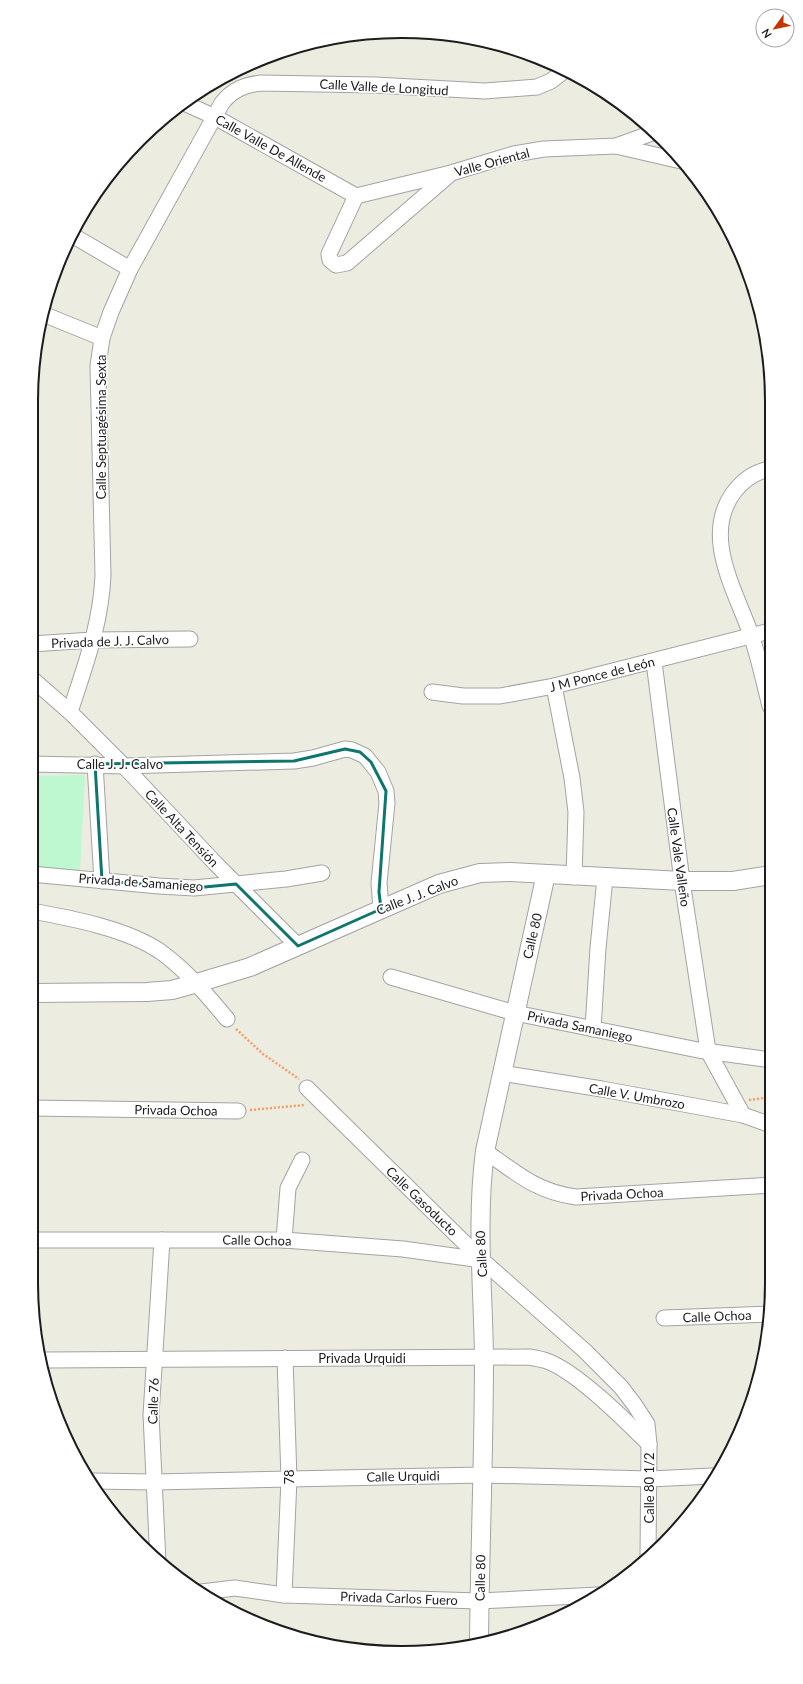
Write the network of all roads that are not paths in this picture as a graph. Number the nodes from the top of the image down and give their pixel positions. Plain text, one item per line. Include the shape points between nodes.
1 (560, 74) edge
2 (190, 106) edge
3 (215, 117) junction
4 (648, 134) edge
5 (616, 146) junction
6 (672, 159) edge
7 (451, 172) junction
8 (356, 196) junction
9 (77, 238) edge
10 (130, 269) junction
11 (48, 316) edge
12 (102, 338) junction
13 (765, 471) edge
14 (765, 632) edge
15 (752, 636) junction
16 (190, 639) dead end
17 (93, 640) junction
18 (38, 644) edge
19 (654, 662) junction
20 (38, 684) edge
21 (554, 686) junction
22 (765, 687) edge
23 (432, 692) dead end
24 (70, 712) junction
25 (38, 764) edge
26 (95, 764) junction
27 (124, 766) junction
28 (322, 873) dead end
29 (546, 874) junction
30 (38, 875) edge
31 (765, 876) edge
32 (574, 877) junction
33 (605, 878) junction
34 (102, 881) junction
35 (682, 881) junction
36 (236, 884) junction
37 (381, 909) junction
38 (38, 913) edge
39 (298, 946) junction
40 (391, 977) dead end
41 (197, 983) junction
42 (38, 993) edge
43 (515, 1013) junction
44 (228, 1019) road end
45 (593, 1029) junction
46 (708, 1051) junction
47 (765, 1059) edge
48 (501, 1073) junction
49 (307, 1088) road end
50 (38, 1108) edge
51 (740, 1109) junction
52 (238, 1111) road end
53 (765, 1122) edge
54 (485, 1151) junction
55 (302, 1160) dead end
56 (765, 1185) edge
57 (38, 1240) edge
58 (162, 1240) junction
59 (284, 1240) junction
60 (482, 1260) junction
61 (763, 1314) edge
62 (664, 1318) dead end
63 (484, 1357) junction
64 (285, 1358) junction
65 (46, 1360) edge
66 (154, 1360) junction
67 (649, 1444) junction
68 (482, 1475) junction
69 (694, 1475) junction
70 (709, 1476) edge
71 (289, 1479) junction
72 (650, 1479) junction
73 (97, 1481) edge
74 (154, 1482) junction
75 (704, 1484) edge
76 (648, 1550) edge
77 (158, 1552) edge
78 (210, 1591) edge
79 (284, 1595) junction
80 (585, 1596) edge
81 (479, 1600) junction
82 (479, 1638) edge

1 - 3 street, Calle Valle de Longitud via 552,81 537,87 485,91 375,85 253,84 236,89 228,95
2 - 3 street, Calle Valle De Allende
3 - 8 street, Calle Valle De Allende
3 - 10 street, Calle Septuagésima Sexta
4 - 5 street, Valle Oriental
5 - 6 street
5 - 7 street, Valle Oriental via 530,151
7 - 8 street, Valle Oriental
7 - 8 street via 347,263 336,265 330,260 329,254
9 - 10 street
10 - 12 street, Calle Septuagésima Sexta via 110,312
11 - 12 street
12 - 17 street, Calle Septuagésima Sexta via 98,366 103,575 102,599
13 - 15 street via 749,477 739,486 727,503 722,522 722,555
14 - 15 street, J M Ponce de León
15 - 19 street, J M Ponce de León
15 - 22 street
16 - 17 street, Privada de J. J. Calvo
17 - 18 street, Privada de J. J. Calvo
17 - 24 street, Calle Septuagésima Sexta
19 - 21 street, J M Ponce de León
19 - 35 street, Calle Vale Valleño
20 - 24 street, Calle Alta Tensión
21 - 23 street, J M Ponce de León via 484,697
21 - 32 street via 576,812
24 - 27 street, Calle Alta Tensión
25 - 26 street, Calle J. J. Calvo
26 - 27 street, Calle J. J. Calvo
26 - 34 street
27 - 36 street, Calle Alta Tensión
27 - 37 street, Calle J. J. Calvo via 294,761 345,749 360,752 371,762 383,781 387,803 379,883
28 - 36 street, Privada de Samaniego
29 - 32 street, Calle J. J. Calvo
29 - 37 street, Calle J. J. Calvo via 480,873 439,884
29 - 43 street, Calle 80
30 - 34 street, Privada de Samaniego
31 - 35 street, Calle J. J. Calvo via 733,881
32 - 33 street, Calle J. J. Calvo
33 - 35 street, Calle J. J. Calvo
33 - 45 street
34 - 36 street, Privada de Samaniego via 194,888
35 - 46 street, Calle Vale Valleño
36 - 39 street, Calle Alta Tensión
37 - 39 street, Calle J. J. Calvo
38 - 41 street via 133,937 161,953
39 - 41 street, Calle J. J. Calvo via 250,967
40 - 43 street, Privada Samaniego
41 - 42 street, Calle J. J. Calvo via 172,990 147,992
41 - 44 street
43 - 45 street, Privada Samaniego
43 - 48 street, Calle 80
45 - 46 street, Privada Samaniego
46 - 47 street, Privada Samaniego
46 - 51 street, Calle Vale Valleño
48 - 51 street, Calle V. Umbrozo
48 - 54 street, Calle 80
49 - 60 street, Calle Gasoducto
50 - 52 street, Privada Ochoa
51 - 53 street, Calle V. Umbrozo
54 - 56 street, Privada Ochoa via 541,1189 558,1195 576,1197
54 - 60 street, Calle 80 via 479,1206
55 - 59 street via 288,1188
57 - 58 street, Calle Ochoa
58 - 59 street, Calle Ochoa
58 - 66 street, Calle 76
59 - 60 street, Calle Ochoa via 403,1248
60 - 63 street, Calle 80
60 - 67 street, Calle Gasoducto via 564,1331 621,1387 647,1424
61 - 62 street, Calle Ochoa
63 - 64 street, Privada Urquidi
63 - 67 street, Privada Urquidi via 529,1357 547,1361 575,1378
63 - 68 street, Calle 80
64 - 66 street, Privada Urquidi
64 - 71 street, 78
65 - 66 street, Privada Urquidi
66 - 74 street, Calle 76 via 151,1416
67 - 72 street, Calle 80 1/2
68 - 71 street, Calle Urquidi
68 - 72 street, Calle Urquidi
68 - 81 street, Calle 80
69 - 70 street, Calle Urquidi
69 - 72 street, Calle Urquidi
69 - 75 street
71 - 74 street, Calle Urquidi
71 - 79 street, 78
72 - 76 street, Calle 80 1/2
73 - 74 street, Calle Urquidi
74 - 77 street, Calle 76
78 - 79 street, Privada Carlos Fuero via 235,1588
79 - 81 street, Privada Carlos Fuero
80 - 81 street, Privada Carlos Fuero
81 - 82 street, Calle 80

